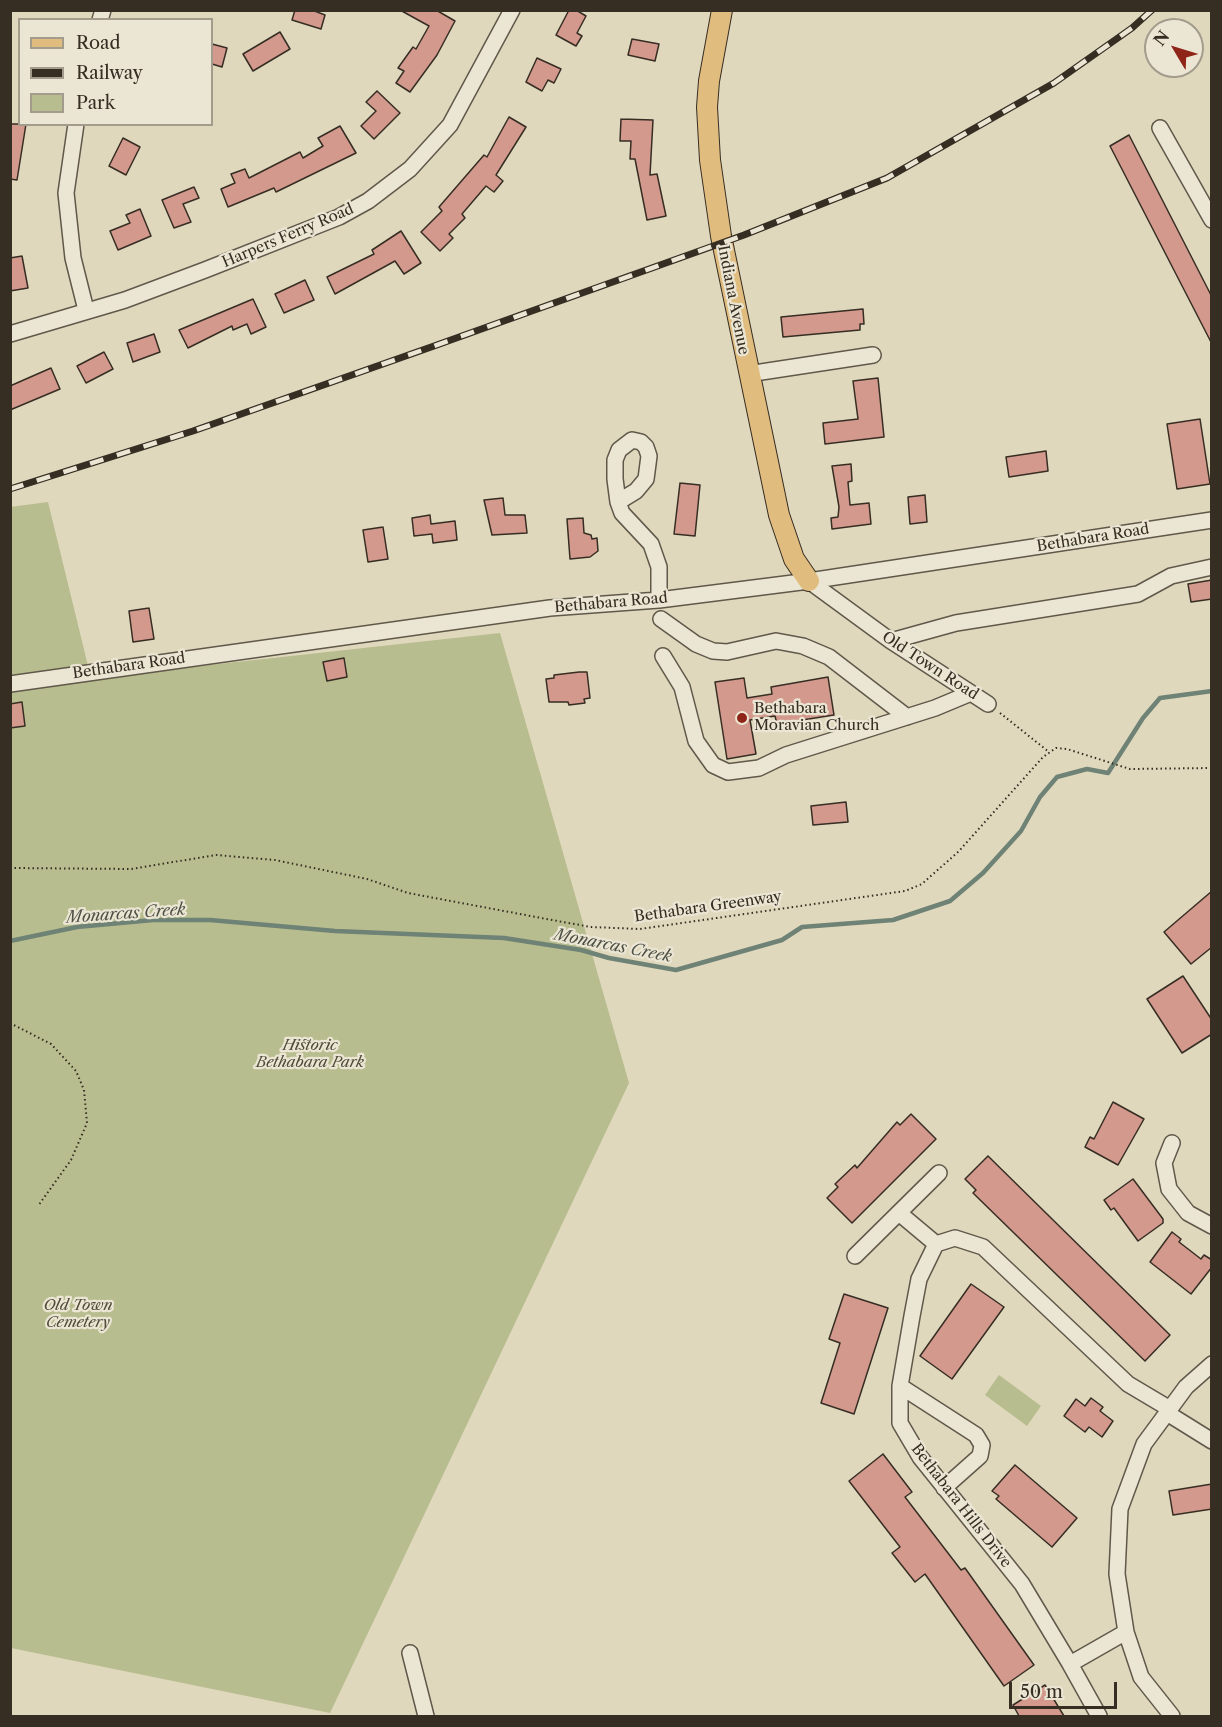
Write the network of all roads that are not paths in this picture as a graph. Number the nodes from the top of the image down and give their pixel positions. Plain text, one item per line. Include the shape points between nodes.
1 (512, 10) edge
2 (721, 11) edge
3 (76, 126) edge
4 (1161, 128) dead end
5 (1212, 220) edge
6 (86, 310) junction
7 (10, 334) edge
8 (873, 355) dead end
9 (748, 374) junction
10 (618, 502) dead end
11 (1212, 520) edge
12 (1212, 567) edge
13 (809, 581) junction
14 (659, 600) junction
15 (661, 619) dead end
16 (891, 641) junction
17 (663, 656) dead end
18 (10, 684) edge
19 (971, 693) junction
20 (988, 704) road end
21 (907, 717) junction
22 (1172, 1143) dead end
23 (939, 1173) dead end
24 (899, 1212) junction
25 (1212, 1226) edge
26 (936, 1244) junction
27 (855, 1256) dead end
28 (1212, 1364) edge
29 (900, 1386) junction
30 (1169, 1411) junction
31 (1212, 1442) edge
32 (944, 1488) junction
33 (1126, 1632) junction
34 (410, 1653) dead end
35 (1070, 1664) junction
36 (426, 1716) edge
37 (1099, 1716) edge
38 (1172, 1716) edge

1 - 6 street, Harpers Ferry Road via 450,125 410,169 383,191 339,217 257,250 125,300
2 - 9 main road, Indiana Avenue via 709,81 710,160
3 - 6 street via 66,193 73,258
4 - 5 street
6 - 7 street, Harpers Ferry Road
8 - 9 street
9 - 13 main road, Indiana Avenue via 786,538
10 - 14 street via 622,513 651,544 659,567
11 - 13 street, Bethabara Road
12 - 16 street via 1171,576 1138,594 956,623
13 - 14 street, Bethabara Road
13 - 16 street, Old Town Road
14 - 18 street, Bethabara Road via 538,609
15 - 21 street via 713,651 727,652 776,640 803,646 829,657
16 - 19 street, Old Town Road
17 - 21 street via 682,687 696,741 713,765 728,772 759,768
19 - 20 street, Old Town Road
19 - 21 street
22 - 25 street via 1164,1163 1169,1189 1188,1214
23 - 24 street
24 - 26 street
24 - 27 street
26 - 29 street, Bethabara Hills Drive via 919,1280
26 - 30 street via 955,1238 983,1247 1128,1384
28 - 30 street via 1186,1387
29 - 32 street, Bethabara Hills Drive via 900,1424
29 - 32 street via 976,1435 982,1445 980,1455
30 - 31 street
30 - 33 street via 1144,1444 1120,1509 1117,1574
32 - 35 street, Bethabara Hills Drive via 1022,1584
33 - 35 street
33 - 38 street via 1141,1677
34 - 36 street
35 - 37 street, Bethabara Hills Drive

